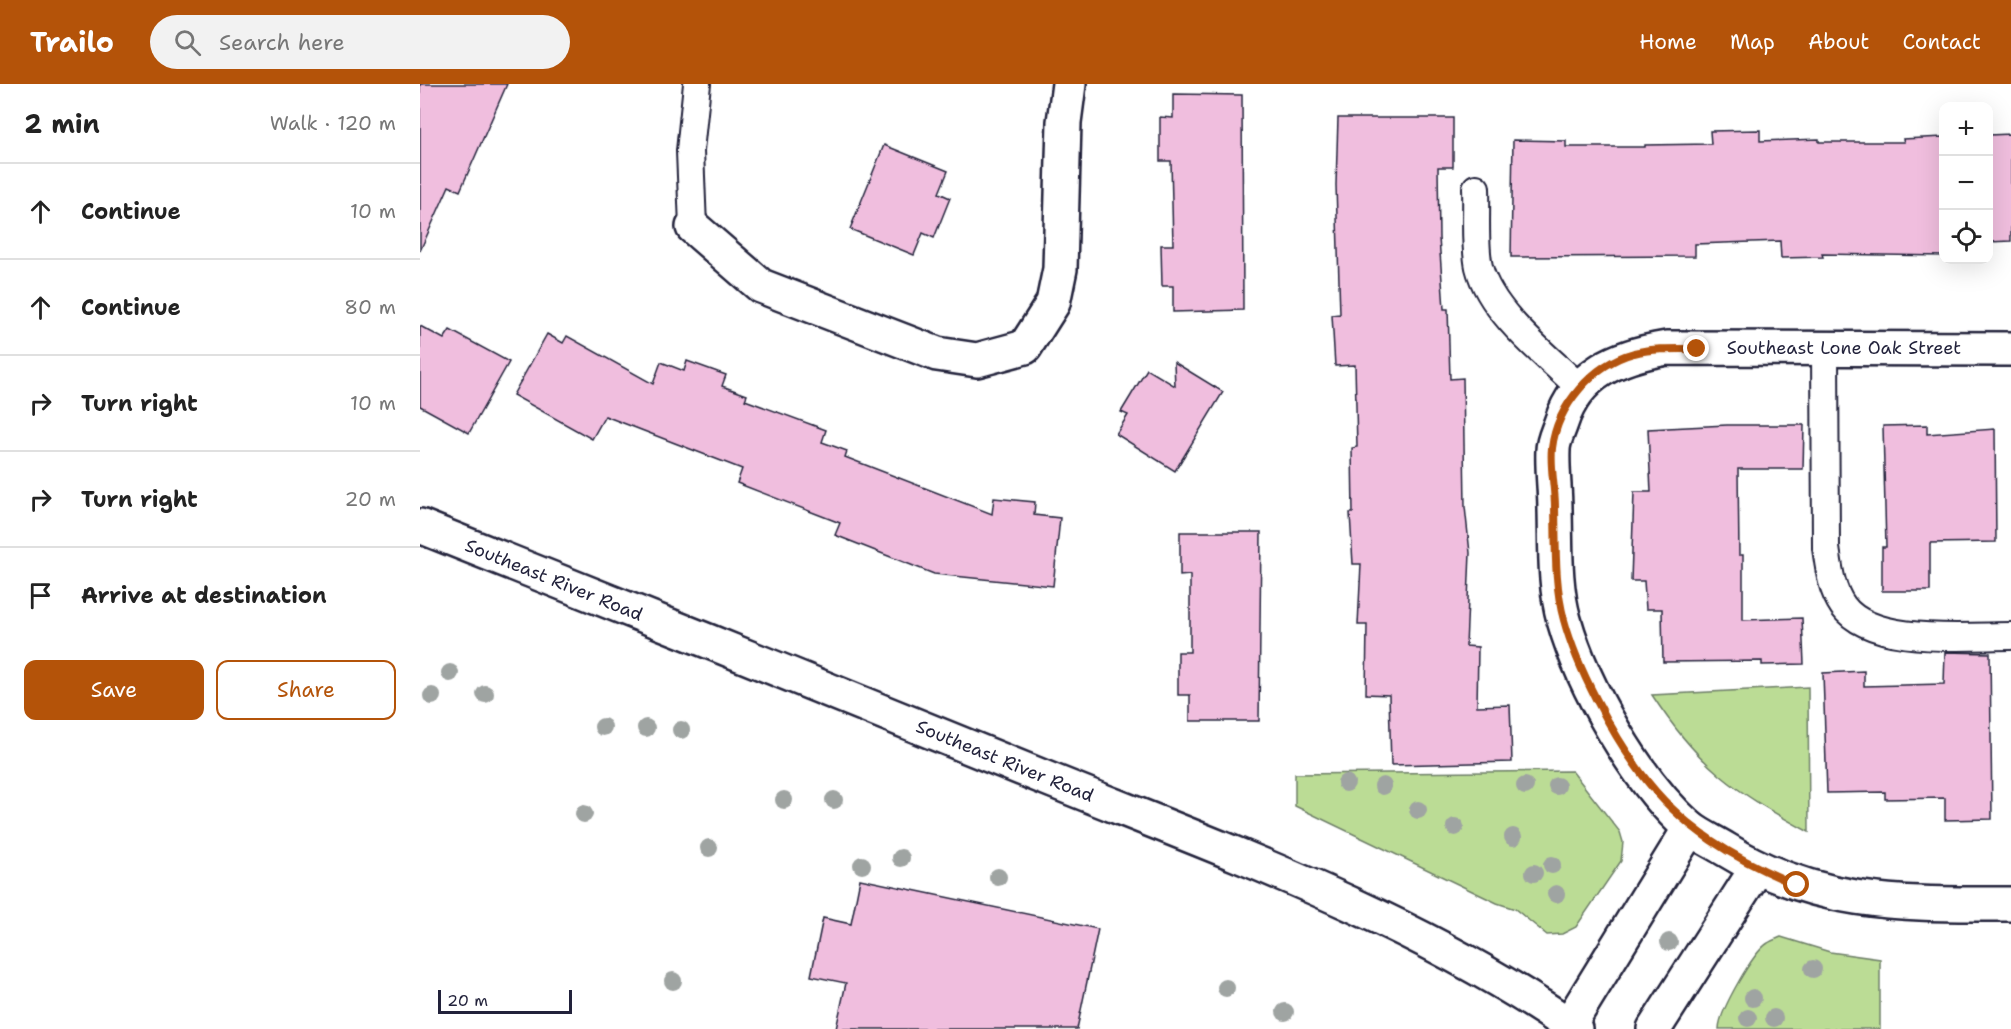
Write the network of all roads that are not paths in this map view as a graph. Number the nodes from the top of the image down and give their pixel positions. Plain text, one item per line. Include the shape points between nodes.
1 (697, 84) edge
2 (1069, 84) edge
3 (1476, 188) dead end
4 (693, 227) joint
5 (1825, 347) junction
6 (2011, 349) edge
7 (1579, 387) junction
8 (420, 526) edge
9 (2011, 636) edge
10 (1690, 828) junction
11 (1756, 868) junction
12 (2011, 904) edge
13 (1572, 1027) edge
14 (1654, 1029) edge

1 - 4 lane via 690,151
2 - 4 street via 1064,122 1060,268 1053,303 1025,347 977,360 937,354 761,286
3 - 7 lane via 1479,266 1488,289 1534,344
5 - 6 street, Southeast Lone Oak Street
5 - 7 street, Southeast Lone Oak Street via 1667,348 1633,354 1604,368
5 - 9 lane via 1826,548 1830,580 1843,606 1868,625 1911,636
7 - 10 street via 1552,448 1557,580 1563,619 1586,680 1641,774
8 - 13 street, Southeast River Road via 1229,850 1391,924 1496,980
10 - 11 street
10 - 13 street
11 - 12 street via 1797,885 1850,898
11 - 14 street

